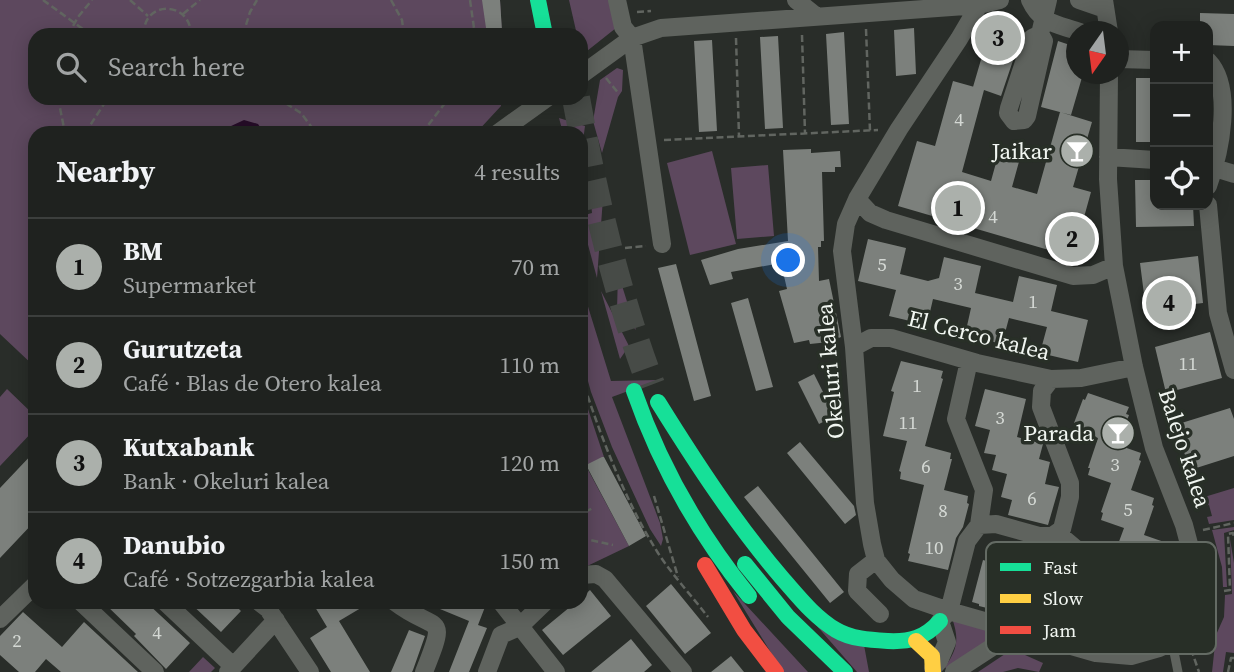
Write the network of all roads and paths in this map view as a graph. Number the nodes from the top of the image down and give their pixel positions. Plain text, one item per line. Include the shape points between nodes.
1 (43, 0) edge
2 (92, 0) edge
3 (130, 0) edge
4 (200, 0) edge
5 (257, 0) edge
6 (391, 0) edge
7 (470, 0) edge
8 (538, 0) edge
9 (617, 0) edge
10 (1000, 0) edge
11 (1030, 0) edge
12 (1048, 0) edge
13 (1079, 0) edge
14 (972, 3) edge
15 (805, 11) edge
16 (183, 13) junction
17 (866, 13) junction
18 (148, 16) junction
19 (1107, 16) edge
20 (735, 22) junction
21 (75, 23) junction
22 (1043, 27) junction
23 (72, 28) edge
24 (82, 28) edge
25 (144, 28) edge
26 (191, 28) edge
27 (245, 28) edge
28 (403, 28) edge
29 (474, 28) edge
30 (544, 28) edge
31 (1066, 30) edge
32 (632, 38) junction
33 (1129, 59) edge
34 (1150, 60) edge
35 (595, 65) edge
36 (1213, 66) edge
37 (1110, 84) edge
38 (619, 94) dead end
39 (59, 105) edge
40 (103, 105) edge
41 (288, 105) edge
42 (444, 105) edge
43 (536, 105) edge
44 (64, 126) edge
45 (90, 126) edge
46 (311, 126) edge
47 (428, 126) edge
48 (507, 126) edge
49 (899, 129) junction
50 (870, 131) junction
51 (806, 133) junction
52 (739, 136) junction
53 (647, 141) junction
54 (1108, 157) junction
55 (1150, 160) edge
56 (1213, 162) edge
57 (1213, 168) edge
58 (1234, 174) edge
59 (858, 199) junction
60 (1208, 210) edge
61 (662, 244) dead end
62 (1114, 266) junction
63 (854, 347) junction
64 (969, 361) junction
65 (1134, 368) junction
66 (1234, 370) edge
67 (1051, 379) junction
68 (651, 385) tunnel mouth
69 (634, 391) tunnel mouth
70 (588, 396) edge
71 (658, 402) junction
72 (653, 444) junction
73 (593, 508) dead end
74 (588, 510) edge
75 (1234, 523) edge
76 (979, 525) junction
77 (1210, 527) dead end
78 (1057, 533) junction
79 (1234, 538) edge
80 (588, 540) edge
81 (1068, 542) edge
82 (1188, 542) edge
83 (613, 545) dead end
84 (876, 560) junction
85 (588, 575) edge
86 (1224, 591) dead end
87 (28, 592) edge
88 (758, 606) dead end
89 (88, 609) edge
90 (173, 609) edge
91 (269, 609) edge
92 (271, 609) edge
93 (405, 609) edge
94 (506, 609) edge
95 (538, 609) edge
96 (880, 614) dead end
97 (944, 616) junction
98 (709, 618) dead end
99 (0, 619) edge
100 (986, 625) edge
101 (519, 627) junction
102 (916, 641) junction
103 (986, 651) edge
104 (1108, 654) edge
105 (1136, 654) edge
106 (1178, 654) edge
107 (1188, 654) edge
108 (1234, 658) edge
109 (230, 669) edge
110 (932, 670) edge
111 (155, 672) edge
112 (310, 672) edge
113 (424, 672) edge
114 (487, 672) edge
115 (556, 672) edge
116 (683, 672) edge
117 (776, 672) edge
118 (845, 672) edge
119 (954, 672) edge
120 (1178, 672) edge
121 (1199, 672) edge
122 (1228, 672) edge

1 - 21 path
2 - 21 path
3 - 18 path
4 - 16 path
5 - 27 path
6 - 28 path
7 - 29 path
8 - 30 main road
9 - 32 street via 623,27
10 - 14 street
11 - 22 street
12 - 22 street
13 - 19 street
14 - 17 street
14 - 49 street, Okeluri kalea via 959,39
15 - 17 street
15 - 20 street
15 - 51 path
16 - 18 path via 162,8
16 - 26 path
17 - 50 path
18 - 25 path
20 - 32 street via 661,27
20 - 52 path
21 - 23 path
21 - 24 path
22 - 31 street
32 - 35 street
32 - 53 street
33 - 34 street
35 - 38 path
36 - 56 street via 1223,86 1222,141
37 - 54 street, Balejo kalea
39 - 44 path
40 - 45 path
41 - 46 path
42 - 47 path
43 - 48 street
49 - 50 path
49 - 59 street, Okeluri kalea
50 - 51 path
51 - 52 path
52 - 53 path
53 - 61 street
54 - 55 street
54 - 62 street, Balejo kalea
57 - 58 street
59 - 62 street via 870,213 886,220 1073,276 1093,275
59 - 63 street, Okeluri kalea via 846,224 842,251
60 - 66 street via 1218,313
62 - 65 street, Balejo kalea
63 - 64 street, El Cerco kalea via 871,338 891,338
63 - 84 street, Okeluri kalea via 865,503
64 - 67 street, El Cerco kalea
64 - 76 street via 956,419 984,490
65 - 67 street, El Cerco kalea
65 - 82 street, Balejo kalea via 1154,447
67 - 78 street via 1042,391 1041,407 1070,482 1062,529
68 - 71 main road
69 - 72 main road
70 - 98 path via 608,453 659,554
71 - 102 main road via 754,547 817,616 839,631 863,639
71 - 118 main road via 695,488 729,543 788,617
72 - 88 main road via 710,543
72 - 117 main road via 679,522 744,630
73 - 74 path
75 - 77 path
76 - 78 street via 996,524 1038,536
76 - 97 street via 967,541
78 - 81 street
79 - 86 path via 1233,533 1228,534 1230,590
80 - 83 path
84 - 96 street via 858,575 857,591
84 - 97 street via 914,599
85 - 116 street via 605,579
87 - 99 street
89 - 111 street
90 - 109 street
91 - 109 street
92 - 112 street
93 - 113 street via 437,627 438,637
94 - 101 street
95 - 101 street
97 - 100 street
97 - 102 main road via 931,633
97 - 110 street via 947,642
101 - 114 street via 501,635
101 - 115 street
102 - 110 main road via 932,656
103 - 119 street
104 - 105 street
106 - 120 lane
107 - 121 path
108 - 122 path

